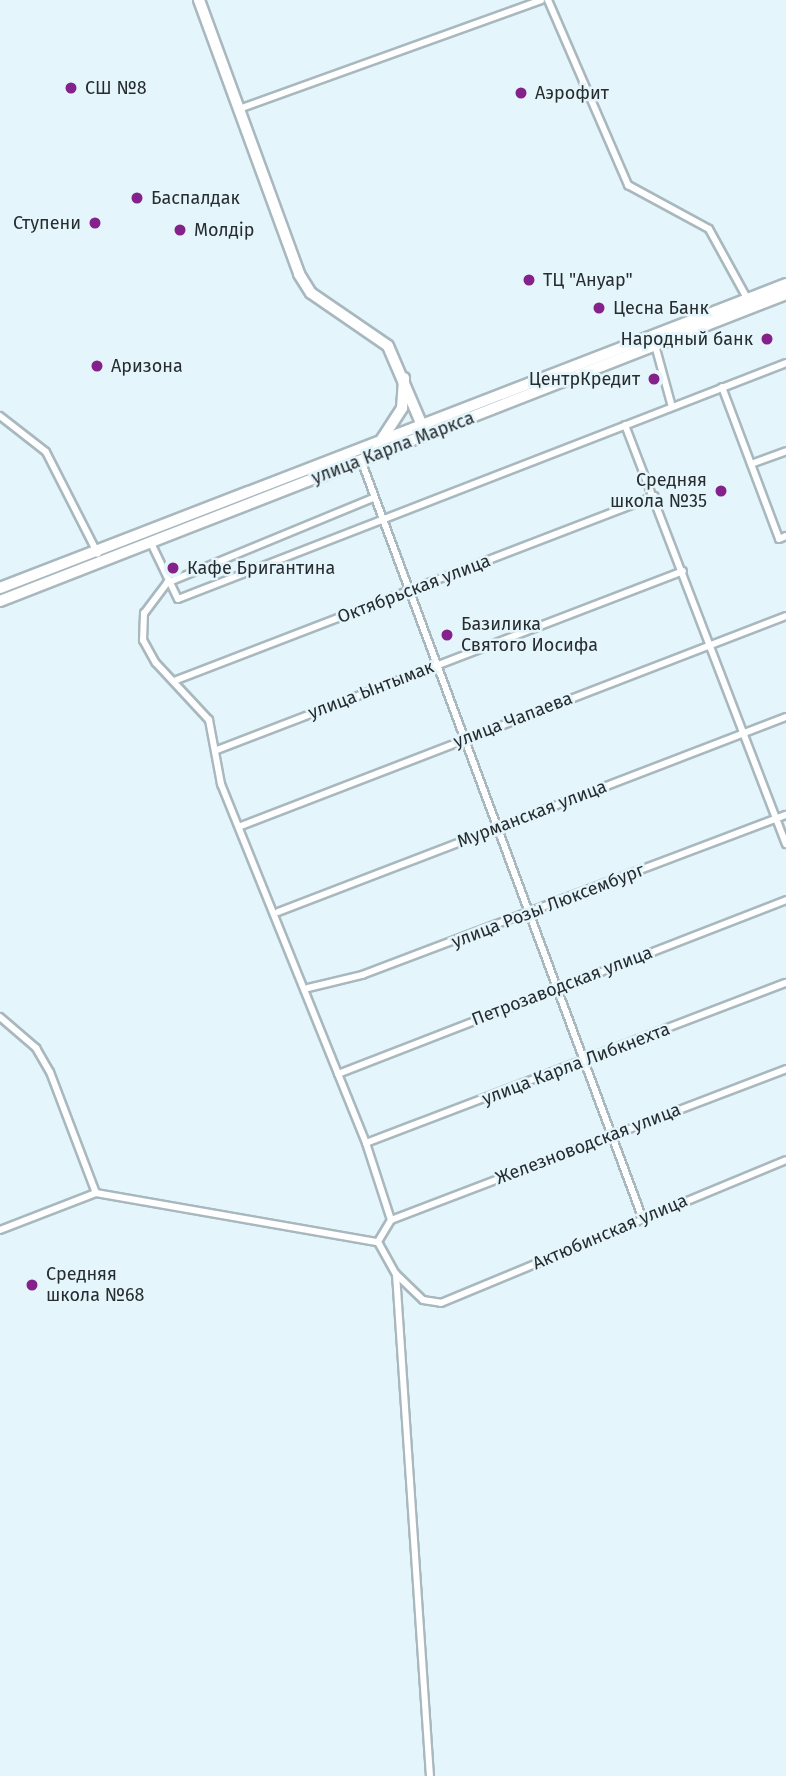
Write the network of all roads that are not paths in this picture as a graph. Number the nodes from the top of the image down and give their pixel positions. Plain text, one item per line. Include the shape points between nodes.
1 (199, 0) edge
2 (541, 0) edge
3 (548, 0) edge
4 (239, 109) junction
5 (786, 284) edge
6 (786, 294) edge
7 (749, 303) junction
8 (655, 345) junction
9 (786, 363) edge
10 (404, 378) junction
11 (722, 387) junction
12 (673, 407) junction
13 (0, 416) edge
14 (625, 425) junction
15 (424, 430) junction
16 (381, 440) junction
17 (786, 451) edge
18 (361, 460) junction
19 (751, 464) junction
20 (655, 496) junction
21 (373, 498) junction
22 (380, 516) junction
23 (782, 537) edge
24 (151, 543) junction
25 (100, 557) junction
26 (683, 571) junction
27 (167, 583) junction
28 (0, 588) edge
29 (408, 591) junction
30 (0, 601) edge
31 (786, 616) edge
32 (710, 645) junction
33 (436, 666) junction
34 (174, 681) junction
35 (786, 717) edge
36 (743, 733) junction
37 (463, 739) junction
38 (217, 750) junction
39 (786, 815) edge
40 (778, 818) junction
41 (241, 826) junction
42 (496, 828) junction
43 (786, 844) edge
44 (786, 900) edge
45 (278, 912) junction
46 (527, 914) junction
47 (786, 983) edge
48 (308, 988) junction
49 (555, 988) junction
50 (0, 1017) edge
51 (583, 1062) junction
52 (786, 1069) edge
53 (338, 1074) junction
54 (610, 1135) junction
55 (366, 1143) junction
56 (786, 1160) edge
57 (96, 1193) junction
58 (642, 1217) junction
59 (391, 1220) junction
60 (0, 1230) edge
61 (378, 1242) junction
62 (396, 1274) junction
63 (430, 1776) edge

1 - 4 street
2 - 4 street
3 - 7 street via 623,179 642,196 709,229
4 - 10 street via 299,274 311,293 387,346
5 - 7 main road, улица Карла Маркса
6 - 7 main road, улица Карла Маркса
7 - 8 main road, улица Карла Маркса
7 - 15 main road, улица Карла Маркса
8 - 12 street
8 - 15 main road, улица Карла Маркса
9 - 11 street
10 - 15 street
10 - 16 main road via 402,408
11 - 12 street
11 - 19 street
12 - 14 street
13 - 25 street via 46,452
14 - 20 street
14 - 22 street
15 - 16 main road, улица Карла Маркса
15 - 18 main road, улица Карла Маркса
16 - 25 main road, улица Карла Маркса
17 - 19 street
18 - 21 street
18 - 24 main road, улица Карла Маркса
19 - 23 street
20 - 26 street
20 - 29 street, Октябрьская улица
21 - 22 street
21 - 27 street
22 - 27 street via 178,599
22 - 29 street
24 - 25 main road, улица Карла Маркса
24 - 27 street
25 - 28 main road, улица Карла Маркса
25 - 30 main road, улица Карла Маркса
26 - 32 street
26 - 33 street, улица Ынтымак
27 - 34 street via 144,613 143,640
29 - 33 street
29 - 34 street, Октябрьская улица
31 - 32 street, улица Чапаева
32 - 36 street
32 - 37 street, улица Чапаева
33 - 37 street
33 - 38 street, улица Ынтымак
34 - 38 street via 198,704
35 - 36 street, Мурманская улица
36 - 40 street
36 - 42 street, Мурманская улица
37 - 41 street, улица Чапаева
37 - 42 street
38 - 41 street via 221,784
39 - 40 street, улица Розы Люксембург
40 - 43 street
40 - 46 street, улица Розы Люксембург
41 - 45 street
42 - 45 street, Мурманская улица
42 - 46 street
44 - 49 street, Петрозаводская улица
45 - 48 street
46 - 48 street, улица Розы Люксембург via 362,975
46 - 49 street
47 - 51 street, улица Карла Либкнехта
48 - 53 street
49 - 51 street
49 - 53 street, Петрозаводская улица
50 - 57 street via 36,1048 50,1072
51 - 54 street
51 - 55 street, улица Карла Либкнехта
52 - 54 street, Железноводская улица
53 - 55 street
54 - 58 street
54 - 59 street, Железноводская улица
55 - 59 street
56 - 58 street, Актюбинская улица
57 - 60 street
57 - 61 street
58 - 62 street, Актюбинская улица via 434,1302
59 - 61 street
61 - 62 street
62 - 63 street

